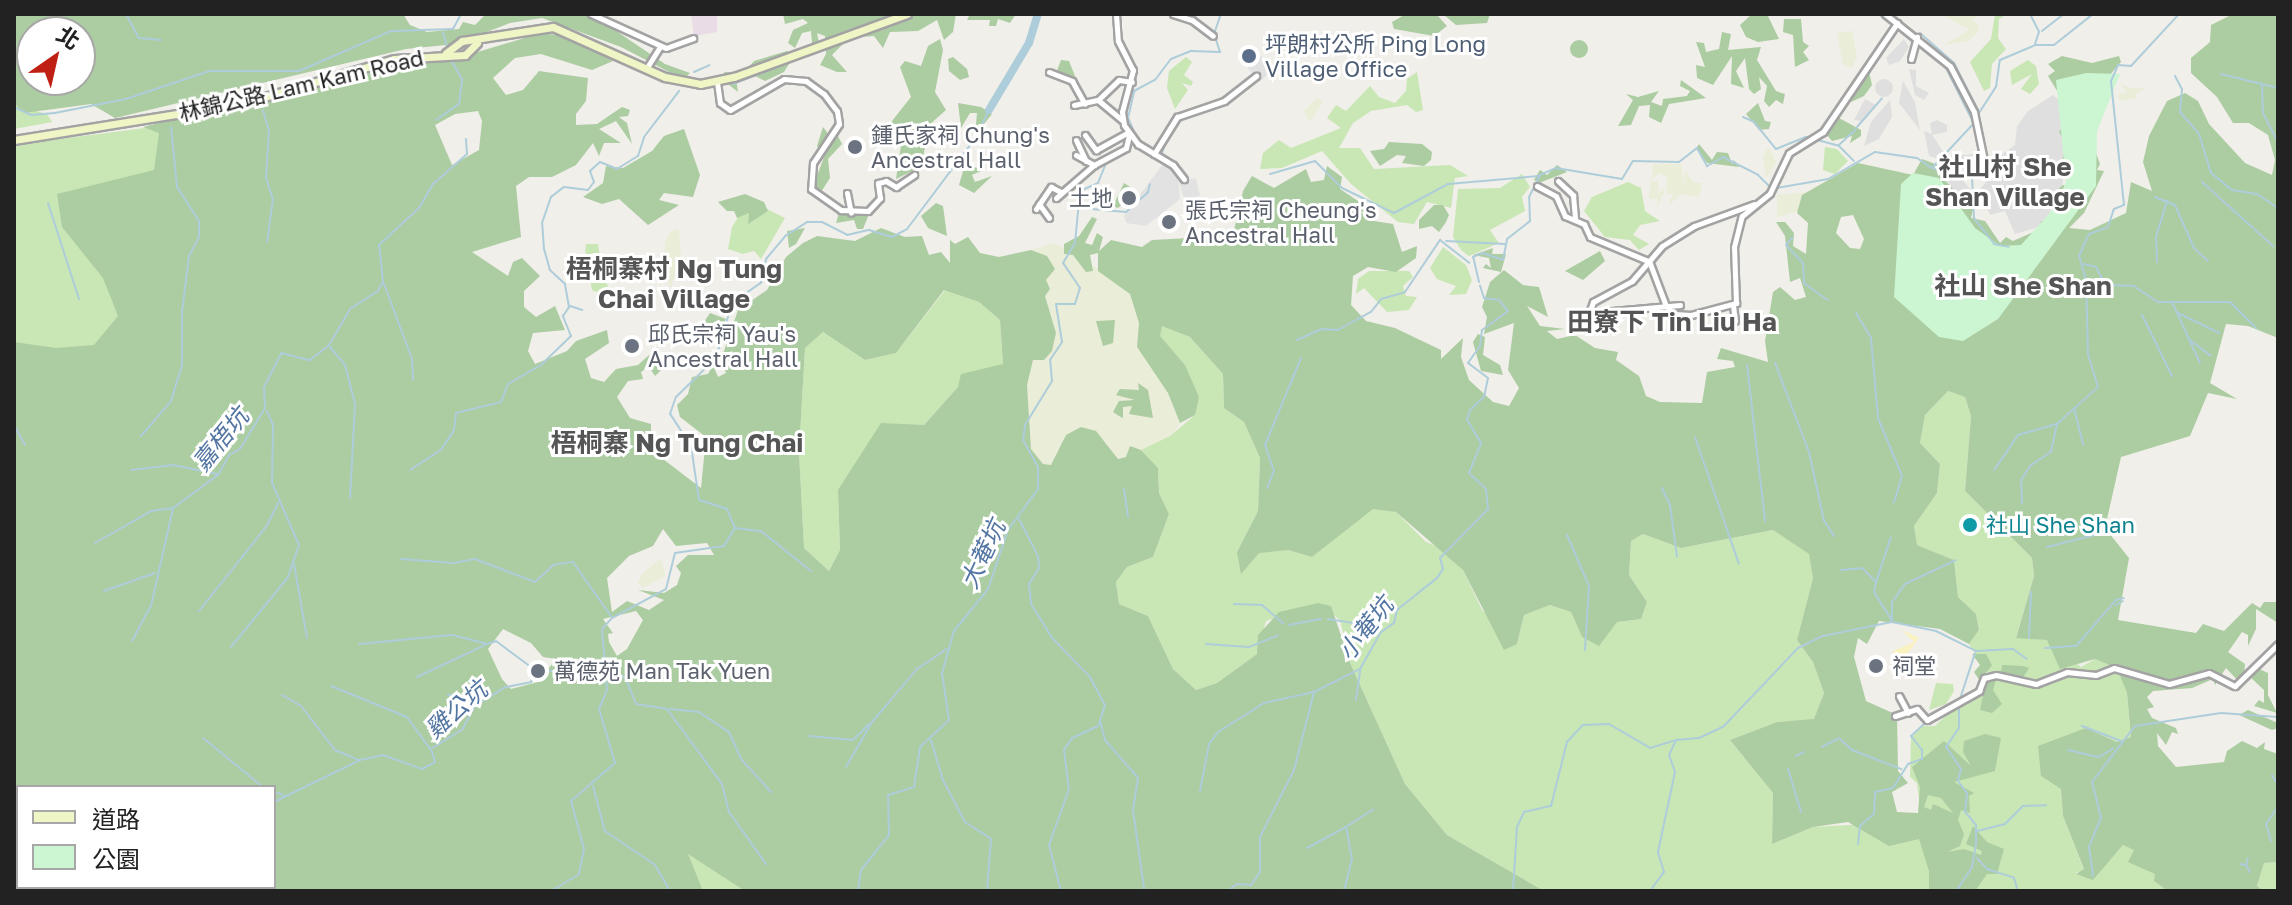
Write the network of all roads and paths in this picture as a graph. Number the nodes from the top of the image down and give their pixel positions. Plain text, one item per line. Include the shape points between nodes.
1 (591, 14) edge
2 (907, 14) edge
3 (1116, 14) edge
4 (1173, 14) edge
5 (1885, 14) edge
6 (878, 18) edge
7 (1897, 23) junction
8 (1213, 36) dead end
9 (1917, 37) junction
10 (693, 38) dead end
11 (472, 44) junction
12 (660, 47) junction
13 (458, 50) junction
14 (1911, 59) dead end
15 (646, 69) junction
16 (1049, 72) dead end
17 (1256, 76) dead end
18 (717, 82) junction
19 (1132, 82) junction
20 (1098, 100) junction
21 (1085, 104) junction
22 (1074, 105) dead end
23 (1122, 120) junction
24 (1085, 135) dead end
25 (1130, 135) junction
26 (14, 140) edge
27 (1076, 140) dead end
28 (1154, 154) junction
29 (1076, 155) dead end
30 (1086, 161) junction
31 (1094, 165) junction
32 (1985, 165) dead end
33 (914, 175) dead end
34 (1184, 179) dead end
35 (1558, 181) dead end
36 (1537, 186) dead end
37 (847, 193) dead end
38 (1755, 205) junction
39 (851, 214) junction
40 (1049, 218) dead end
41 (1575, 220) junction
42 (1649, 261) junction
43 (1598, 300) junction
44 (1680, 305) dead end
45 (1733, 305) junction
46 (1666, 306) junction
47 (1600, 314) junction
48 (1735, 321) dead end
49 (2278, 644) edge
50 (1899, 696) dead end
51 (1908, 713) junction
52 (1895, 716) dead end

1 - 12 street
2 - 6 main road, 林錦公路 Lam Kam Road
3 - 19 street via 1118,41 1130,58
4 - 8 street
5 - 7 street
6 - 18 main road, 林錦公路 Lam Kam Road
7 - 9 street
7 - 38 street via 1812,140 1789,153 1771,188
9 - 14 street
9 - 32 street via 1948,64 1974,112
10 - 12 street via 674,48
11 - 13 main road, 林錦公路 Lam Kam Road
11 - 13 main road, 林錦公路 Lam Kam Road via 467,55
11 - 15 main road, 林錦公路 Lam Kam Road via 516,29 553,27
12 - 15 street
13 - 26 main road, 林錦公路 Lam Kam Road via 394,59 244,103
15 - 18 main road, 林錦公路 Lam Kam Road via 679,82
16 - 21 street via 1072,81
17 - 28 street via 1224,101 1177,117
18 - 39 street via 720,103 730,110 788,79 812,85 833,105 838,129 812,169 811,189
19 - 20 street via 1119,80
19 - 23 street
20 - 21 street
20 - 23 street
21 - 22 street
23 - 25 street
24 - 25 street via 1096,150
25 - 28 street
25 - 31 street via 1126,148
27 - 30 street
28 - 34 street
29 - 30 street
30 - 31 street
31 - 40 street via 1058,195 1050,187 1037,207
33 - 39 street via 896,187 881,181 879,200 863,213
35 - 41 street via 1573,195
36 - 41 street via 1556,196 1565,216
37 - 39 street
38 - 42 street via 1694,226
38 - 45 street via 1740,219 1734,250 1739,291
41 - 42 street via 1605,247
42 - 43 street via 1632,281
42 - 46 street
43 - 47 street
43 - 47 street via 1589,313
44 - 46 street
45 - 46 street via 1684,316
45 - 48 street
46 - 47 street
49 - 51 street via 2235,686 2209,673 2169,684 2114,668 2096,675 2067,672 2036,684 1996,675 1984,678 1979,691 1927,720 1917,709
50 - 51 street
51 - 52 street

